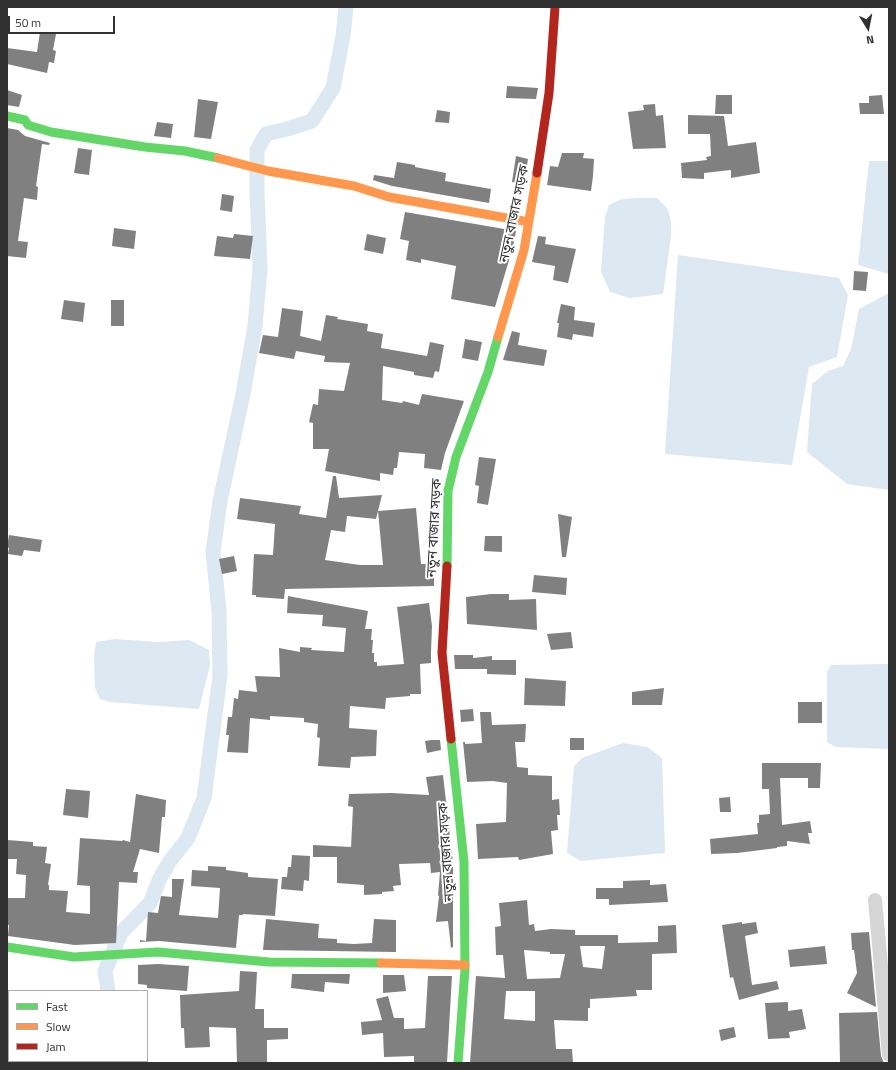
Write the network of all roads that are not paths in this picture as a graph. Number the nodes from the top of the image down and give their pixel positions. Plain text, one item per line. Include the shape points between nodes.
1 (555, 7) edge
2 (7, 116) edge
3 (530, 222) junction
4 (875, 900) dead end
5 (7, 947) edge
6 (465, 965) junction
7 (889, 1055) edge
8 (458, 1063) edge

1 - 3 street, নতুন বাজার সড়ক via 549,93
2 - 3 street via 25,120 28,125 51,132 192,152 268,171 354,186 389,197
3 - 6 street, নতুন বাজার সড়ক via 488,372 456,457 448,491 448,546 442,653 464,862
4 - 7 street
5 - 6 street via 74,957 158,952 269,962
6 - 8 street, নতুন বাজার সড়ক

